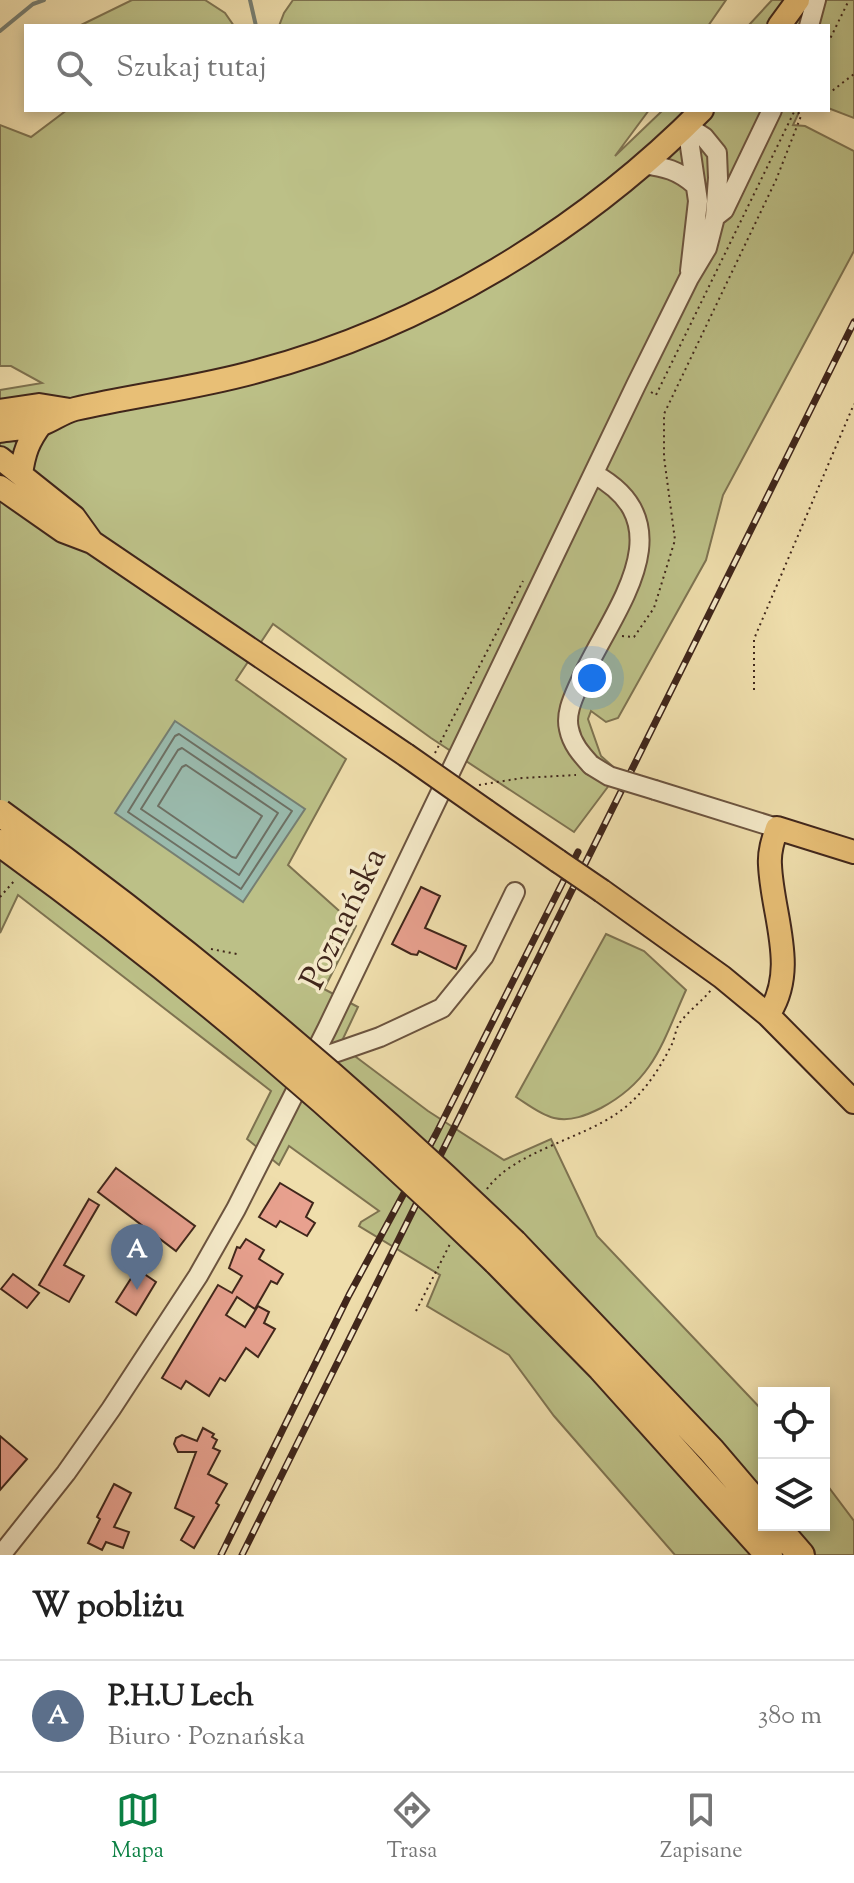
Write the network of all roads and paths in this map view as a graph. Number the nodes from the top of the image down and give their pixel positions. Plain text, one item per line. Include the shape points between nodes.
1 (798, 0) edge
2 (816, 0) edge
3 (849, 0) edge
4 (780, 24) edge
5 (810, 24) edge
6 (830, 39) edge
7 (854, 74) edge
8 (830, 92) edge
9 (771, 112) edge
10 (798, 112) edge
11 (806, 112) edge
12 (801, 116) junction
13 (694, 118) edge
14 (643, 164) junction
15 (695, 185) junction
16 (715, 217) junction
17 (689, 278) junction
18 (854, 404) edge
19 (70, 410) junction
20 (0, 411) edge
21 (41, 424) junction
22 (0, 431) edge
23 (0, 458) edge
24 (21, 474) junction
25 (594, 474) junction
26 (0, 487) edge
27 (92, 542) junction
28 (605, 634) junction
29 (754, 690) dead end
30 (0, 813) edge
31 (777, 828) junction
32 (0, 843) edge
33 (854, 852) edge
34 (515, 892) dead end
35 (722, 977) junction
36 (768, 1015) junction
37 (311, 1061) junction
38 (854, 1102) edge
39 (569, 1140) dead end
40 (505, 1252) junction
41 (758, 1505) edge
42 (780, 1531) edge
43 (1, 1555) edge
44 (769, 1555) edge
45 (801, 1555) edge

1 - 4 main road
2 - 5 street
3 - 6 path
7 - 8 path
9 - 16 street, Poznańska via 724,210
10 - 12 path
11 - 12 path
12 - 28 path via 776,180 664,414 675,540 654,608 634,637
13 - 14 main road
13 - 15 street, Poznańska
13 - 16 street, Poznańska via 717,153
14 - 15 street via 668,167
14 - 19 main road via 513,260 381,327 261,371
15 - 17 street, Poznańska via 698,212
16 - 17 street, Poznańska via 707,248
17 - 25 street, Poznańska
18 - 29 path via 754,639
19 - 20 main road via 39,405
19 - 21 main road
21 - 22 main road
21 - 24 main road via 25,450
23 - 24 main road
24 - 27 main road via 74,517
25 - 28 street via 619,492 642,536 636,571
25 - 37 street, Poznańska
26 - 27 main road via 63,531
27 - 35 main road, bridge
28 - 31 street, bridge via 570,706 568,727 591,765 609,776
30 - 40 highway, bridge via 222,980 344,1085
31 - 33 main road
31 - 36 main road via 770,862 783,980
32 - 40 highway, bridge via 206,999
34 - 37 street via 484,956 442,1008
35 - 36 main road
35 - 39 path via 679,1022 673,1042 641,1093
36 - 38 main road
37 - 43 street, Poznańska via 198,1276 66,1473
40 - 41 highway via 711,1450
40 - 44 highway
42 - 45 highway

